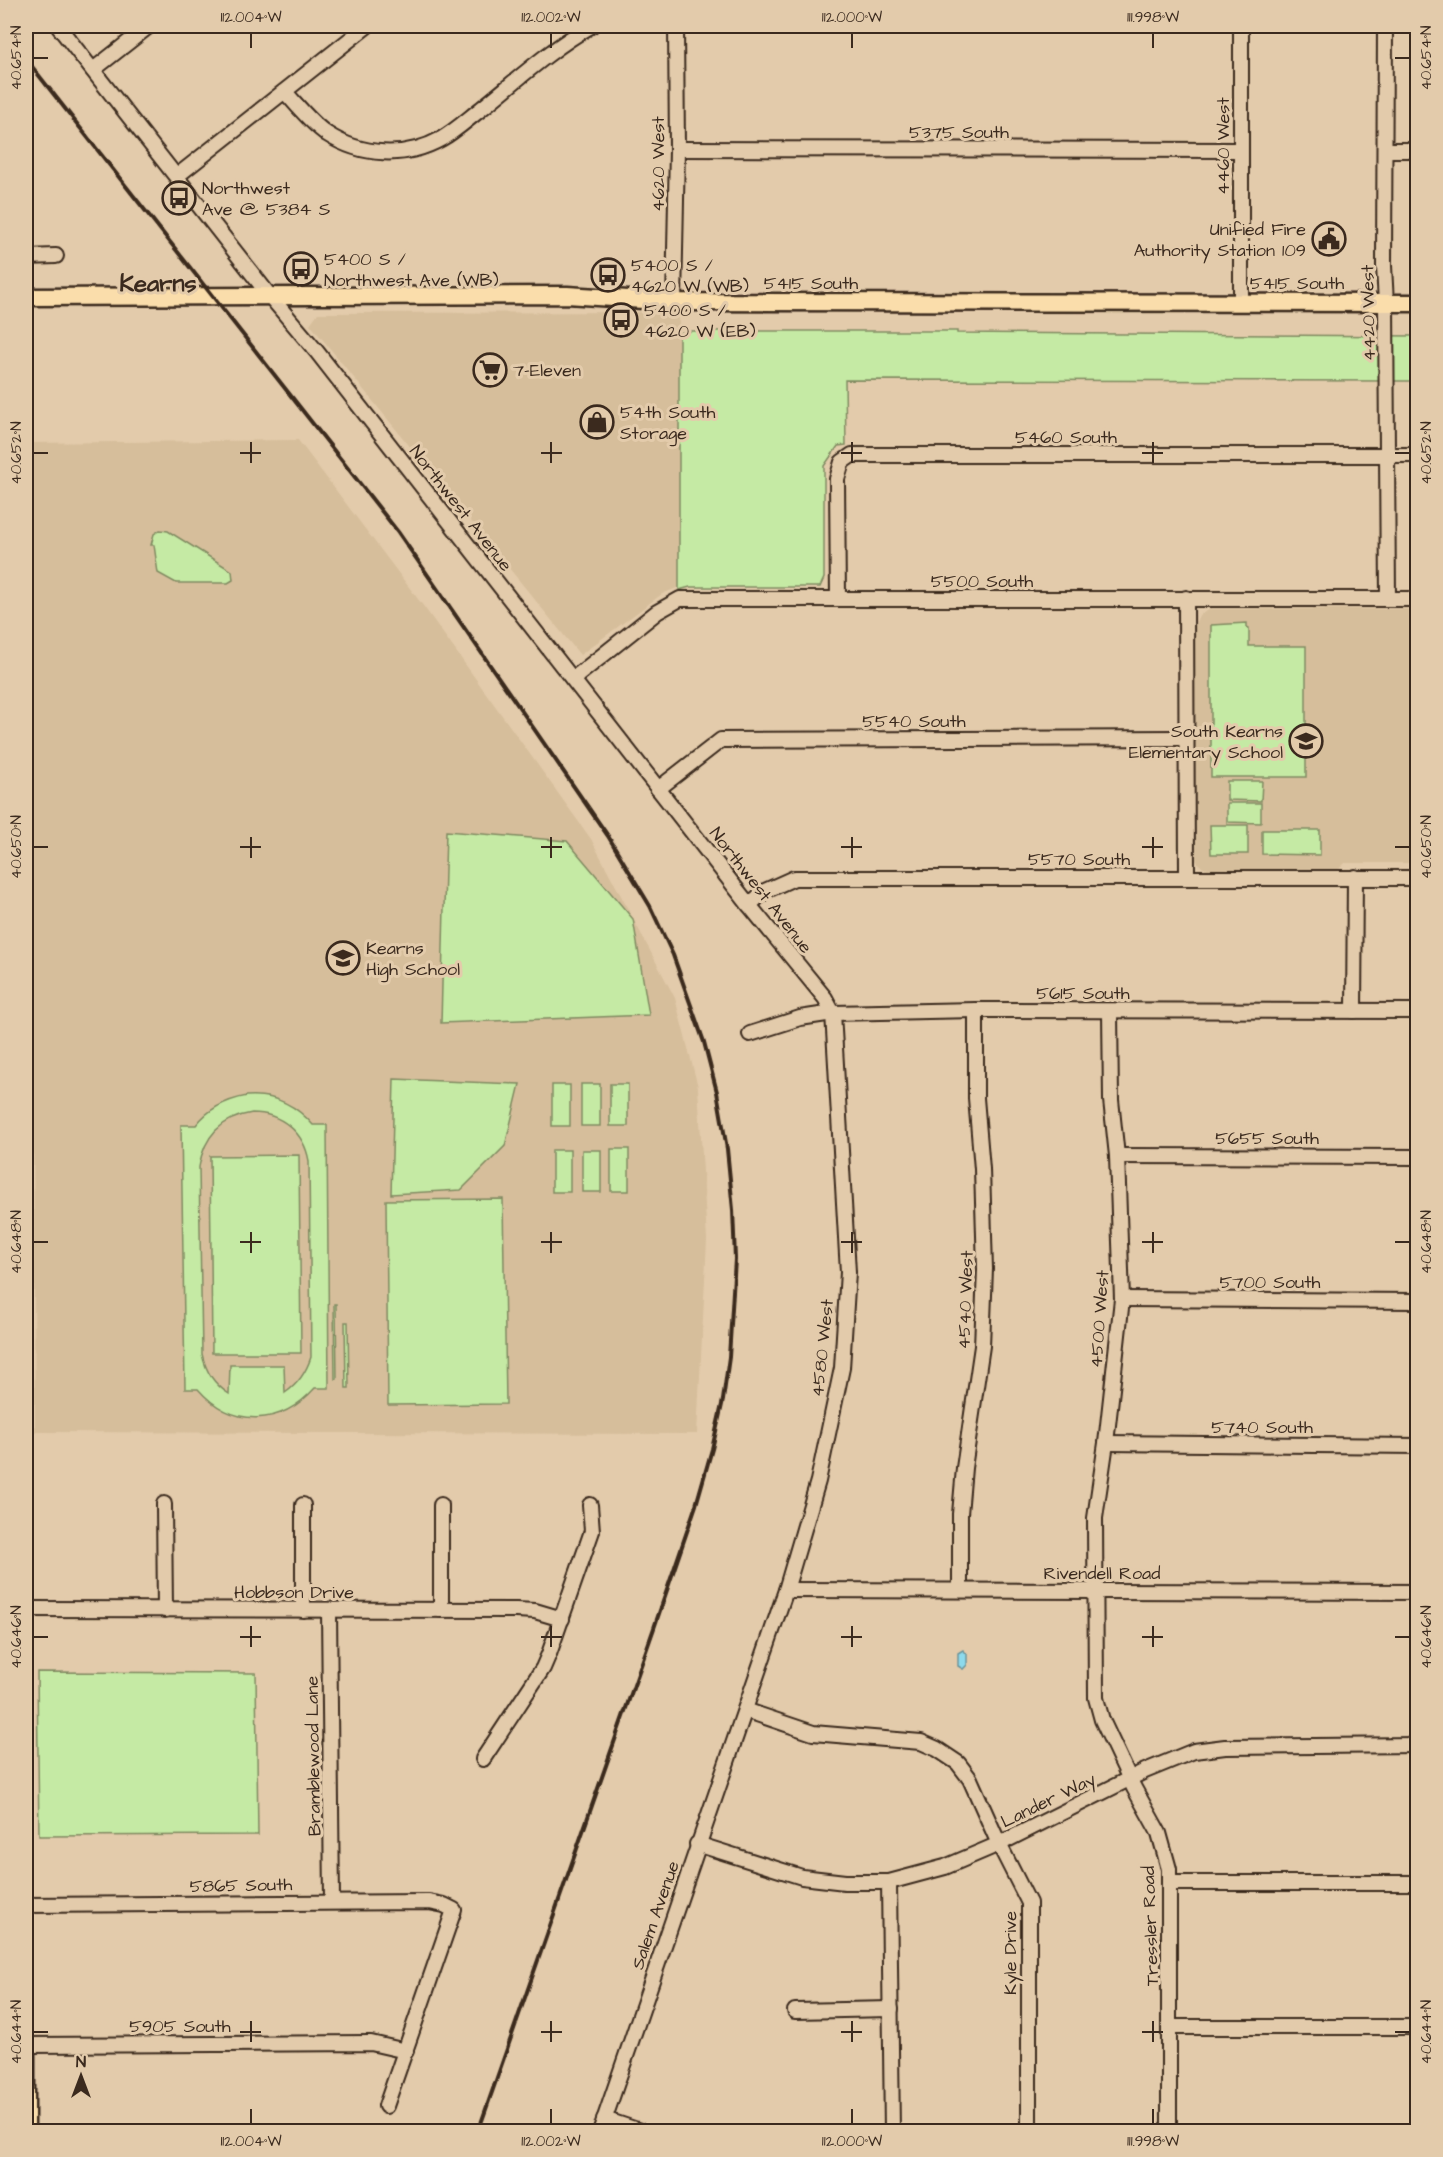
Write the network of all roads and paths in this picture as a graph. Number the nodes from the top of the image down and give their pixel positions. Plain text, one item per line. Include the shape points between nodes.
1 (58, 26) edge
2 (149, 26) edge
3 (367, 26) edge
4 (591, 26) edge
5 (676, 26) edge
6 (1241, 26) edge
7 (1385, 26) edge
8 (93, 70) junction
9 (285, 92) junction
10 (677, 149) junction
11 (1241, 150) junction
12 (1385, 150) junction
13 (1418, 150) edge
14 (177, 176) junction
15 (56, 256) dead end
16 (26, 257) edge
17 (269, 295) junction
18 (26, 297) edge
19 (674, 302) junction
20 (1241, 303) junction
21 (1386, 303) junction
22 (1418, 303) edge
23 (1386, 454) junction
24 (1418, 454) edge
25 (1186, 598) junction
26 (838, 599) junction
27 (1388, 599) junction
28 (1418, 599) edge
29 (573, 680) junction
30 (1187, 738) junction
31 (658, 789) junction
32 (1187, 877) junction
33 (1355, 877) junction
34 (1418, 878) edge
35 (749, 905) junction
36 (976, 1010) junction
37 (1110, 1011) junction
38 (1354, 1011) junction
39 (1418, 1011) edge
40 (833, 1013) junction
41 (750, 1034) dead end
42 (1117, 1156) junction
43 (1418, 1157) edge
44 (1122, 1299) junction
45 (1418, 1301) edge
46 (1106, 1443) junction
47 (1418, 1446) edge
48 (164, 1504) dead end
49 (303, 1505) dead end
50 (441, 1505) dead end
51 (590, 1505) dead end
52 (786, 1590) junction
53 (960, 1590) junction
54 (1095, 1591) junction
55 (1418, 1592) edge
56 (26, 1609) edge
57 (165, 1610) junction
58 (303, 1610) junction
59 (329, 1610) junction
60 (441, 1610) junction
61 (562, 1619) junction
62 (745, 1710) junction
63 (1418, 1745) edge
64 (483, 1760) dead end
65 (1130, 1779) junction
66 (698, 1844) junction
67 (999, 1844) junction
68 (889, 1882) junction
69 (1170, 1883) junction
70 (1418, 1883) edge
71 (333, 1902) junction
72 (26, 1905) edge
73 (891, 2009) junction
74 (795, 2011) dead end
75 (1170, 2027) junction
76 (1418, 2027) edge
77 (26, 2045) edge
78 (406, 2051) junction
79 (386, 2106) dead end
80 (602, 2125) edge
81 (26, 2132) edge
82 (643, 2132) edge
83 (892, 2132) edge
84 (1029, 2132) edge
85 (1169, 2132) edge

1 - 8 street, Northwest Avenue
2 - 8 street
3 - 9 street
4 - 9 street via 562,44 459,127 422,147 385,153 348,145 312,122
5 - 10 street, 4620 West
6 - 11 street, 4460 West
7 - 12 street, 4420 West
8 - 14 street, Northwest Avenue
9 - 14 street
10 - 11 street, 5375 South
10 - 19 street, 4620 West
11 - 20 street, 4460 West
12 - 13 street
12 - 21 street, 4420 West
14 - 17 street, Northwest Avenue
15 - 16 street
17 - 18 main road, 5415 South
17 - 19 main road, 5415 South via 567,295
17 - 29 street, Northwest Avenue
19 - 20 main road, 5415 South
20 - 21 main road, 5415 South
21 - 22 main road, 5415 South
21 - 23 street, 4420 West
23 - 24 street, 5460 South
23 - 26 street, 5460 South via 858,455 847,458 838,470
23 - 27 street, 4420 West
25 - 26 street, 5500 South
25 - 27 street, 5500 South
25 - 30 street
26 - 29 street, 5500 South via 680,598
27 - 28 street, 5500 South
29 - 31 street, Northwest Avenue
30 - 31 street, 5540 South via 721,740
30 - 32 street
31 - 35 street, Northwest Avenue
32 - 33 street, 5570 South
32 - 35 street, 5570 South via 794,878 765,891
33 - 34 street, 5570 South
33 - 38 street
35 - 40 street, Northwest Avenue
36 - 37 street, 5615 South
36 - 40 street, 5615 South
36 - 53 street, 4540 West via 976,1098 985,1269 982,1346 960,1514
37 - 38 street, 5615 South
37 - 42 street, 4500 West via 1111,1100
38 - 39 street, 5615 South
40 - 41 street, 5615 South via 800,1018
40 - 52 street, 4580 West via 848,1272 842,1368 818,1481
42 - 43 street, 5655 South
42 - 44 street, 4500 West
44 - 45 street, 5700 South
44 - 46 street, 4500 West
46 - 47 street, 5740 South
46 - 54 street, 4500 West via 1095,1518
48 - 57 street
49 - 58 street
50 - 60 street
51 - 61 street via 592,1531
52 - 53 street, Rivendell Road
52 - 62 street, 4580 West
53 - 54 street, Rivendell Road
54 - 55 street, Rivendell Road
54 - 65 street, Tressler Road via 1096,1698
56 - 57 street, Hobbson Drive
57 - 58 street, Hobbson Drive
58 - 59 street, Hobbson Drive
59 - 60 street, Hobbson Drive
59 - 71 street, Bramblewood Lane
60 - 61 street, Hobbson Drive via 535,1611
61 - 64 street via 543,1668
62 - 66 street, Salem Avenue
62 - 67 street, Kyle Drive via 813,1733 921,1742 937,1749 958,1763 970,1779
63 - 65 street, Lander Way via 1225,1747 1194,1751
65 - 67 street, Lander Way
65 - 69 street, Tressler Road via 1159,1833
66 - 68 street, Lander Way via 802,1877
66 - 80 street, Salem Avenue
67 - 68 street, Lander Way via 945,1867
67 - 84 street, Kyle Drive via 1029,1903
68 - 73 street
69 - 70 street
69 - 75 street, Tressler Road
71 - 72 street, 5865 South
71 - 78 street, 5865 South via 429,1902 454,1910
73 - 74 street
73 - 83 street
75 - 76 street
75 - 85 street, Tressler Road
77 - 78 street, 5905 South via 371,2043
77 - 81 main road
78 - 79 street
80 - 82 street

